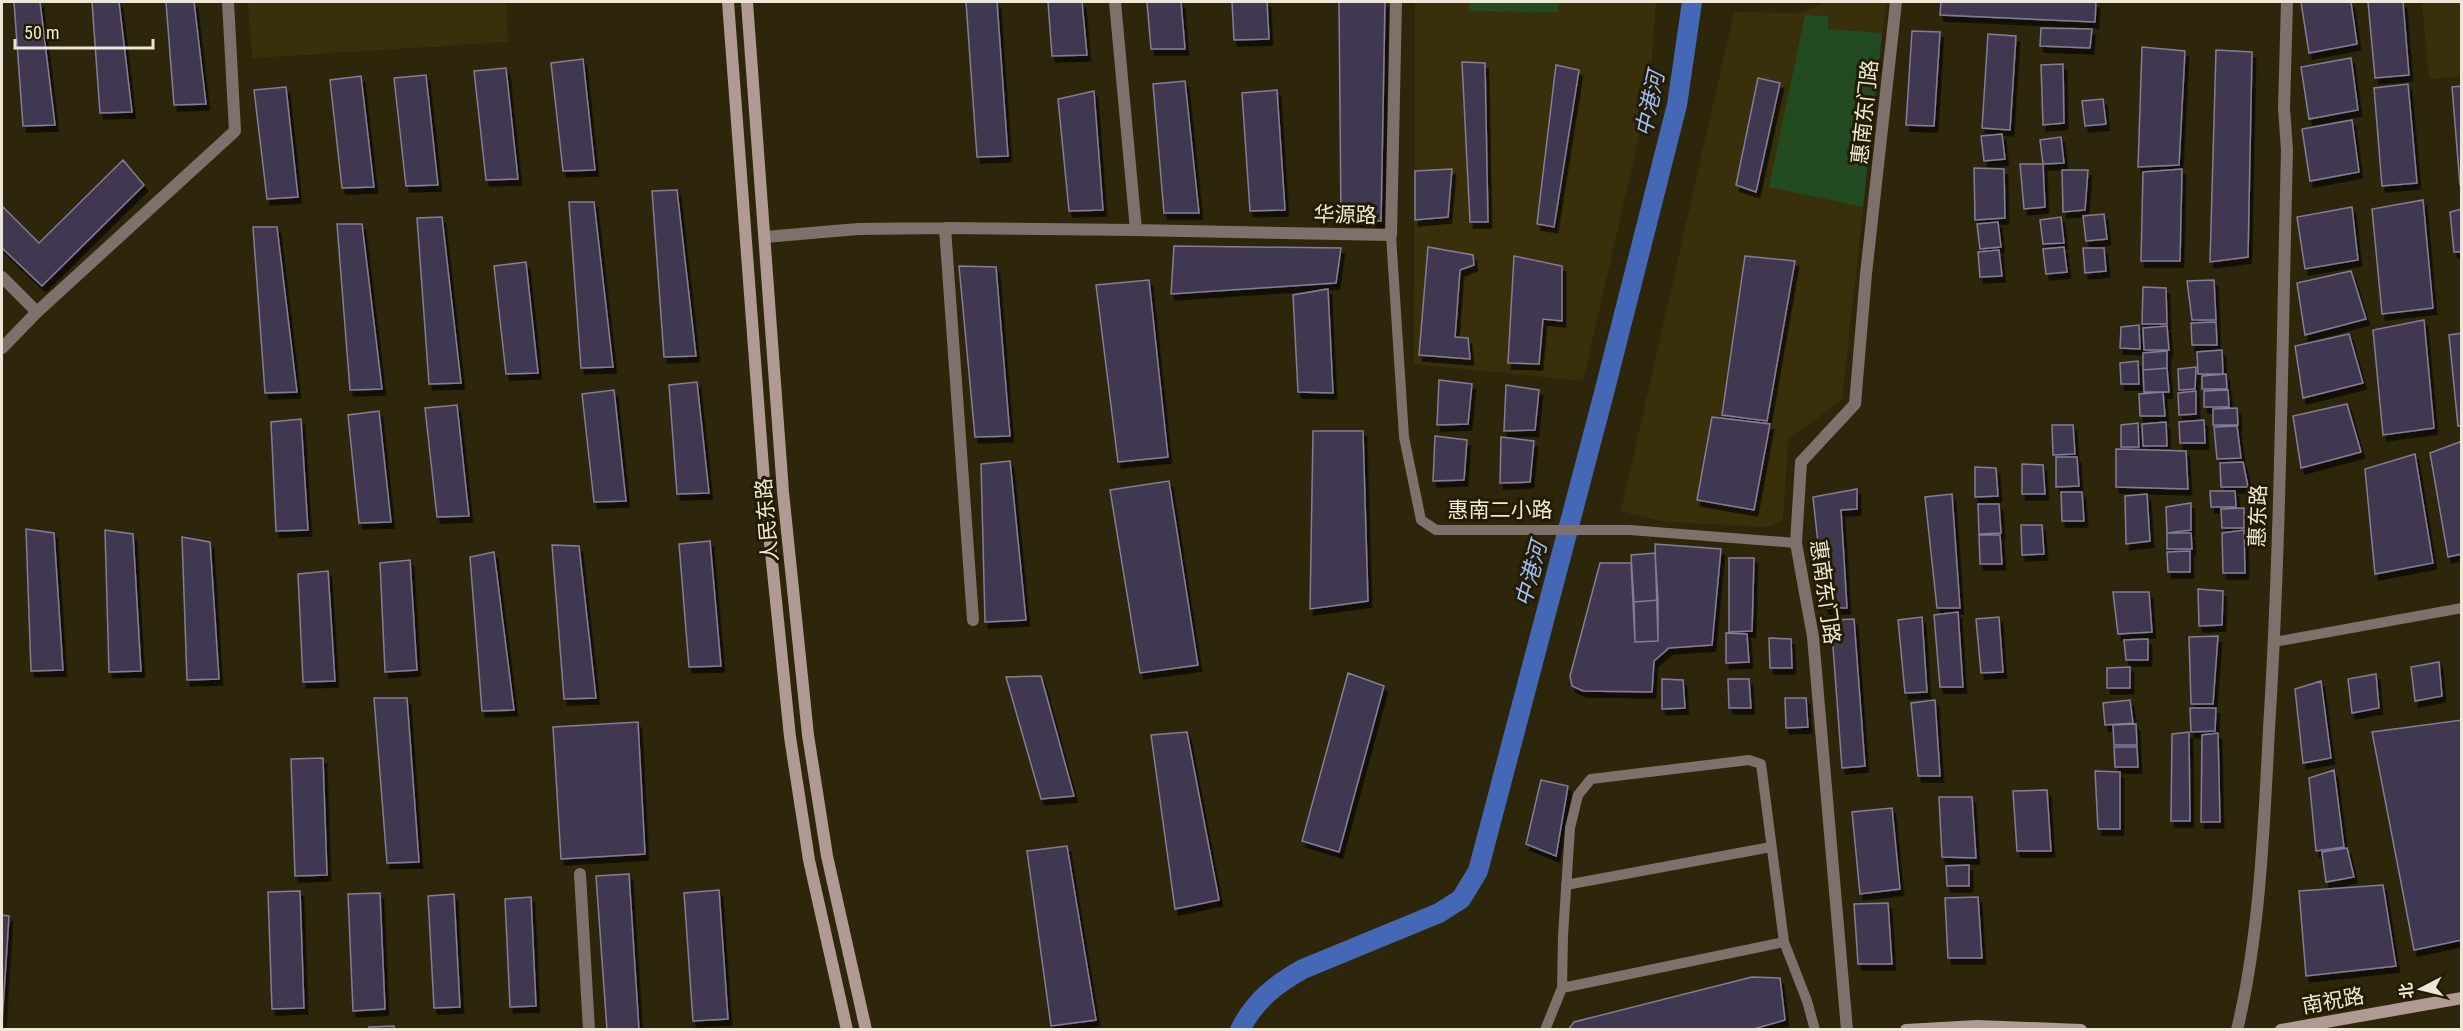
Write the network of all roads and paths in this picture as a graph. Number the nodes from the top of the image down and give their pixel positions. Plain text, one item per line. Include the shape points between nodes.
1 (228, 2) edge
2 (728, 2) edge
3 (747, 2) edge
4 (1115, 2) edge
5 (1396, 2) edge
6 (1896, 2) edge
7 (2287, 2) edge
8 (945, 228) junction
9 (1136, 230) junction
10 (1391, 235) junction
11 (765, 237) junction
12 (2, 277) edge
13 (37, 312) junction
14 (2, 348) edge
15 (1796, 543) junction
16 (2462, 608) edge
17 (973, 620) dead end
18 (2274, 642) junction
19 (1771, 847) junction
20 (580, 874) dead end
21 (1566, 885) junction
22 (1784, 942) junction
23 (1562, 988) junction
24 (2462, 998) edge
25 (589, 1029) edge
26 (847, 1029) edge
27 (866, 1029) edge
28 (1545, 1029) edge
29 (1815, 1029) edge
30 (1847, 1029) edge
31 (1906, 1029) edge
32 (2081, 1029) edge
33 (2237, 1029) edge
34 (2281, 1029) edge

1 - 13 street via 235,131
2 - 26 street, 人民东路 via 765,494 790,738 811,871
3 - 11 street, 人民东路
4 - 9 street
5 - 10 street, 华源路
6 - 15 street, 惠南东门路 via 1855,404 1801,462
7 - 18 street, 惠东路
8 - 9 street, 华源路
8 - 11 street, 华源路
8 - 17 street
9 - 10 street, 华源路
10 - 15 lane, 惠南二小路 via 1404,437 1421,520 1436,530 1630,530
11 - 27 street, 人民东路 via 783,492 808,735 827,856
12 - 13 street
13 - 14 street
15 - 30 street, 惠南东门路 via 1813,637
16 - 18 lane
18 - 33 street, 惠东路 via 2265,804 2248,982
19 - 21 lane
19 - 21 lane via 1761,764 1749,760 1591,779 1578,795 1570,828
19 - 22 lane
20 - 25 street
21 - 23 lane
22 - 23 lane
22 - 29 lane
23 - 28 lane
24 - 34 street, 南祝路
31 - 32 street

